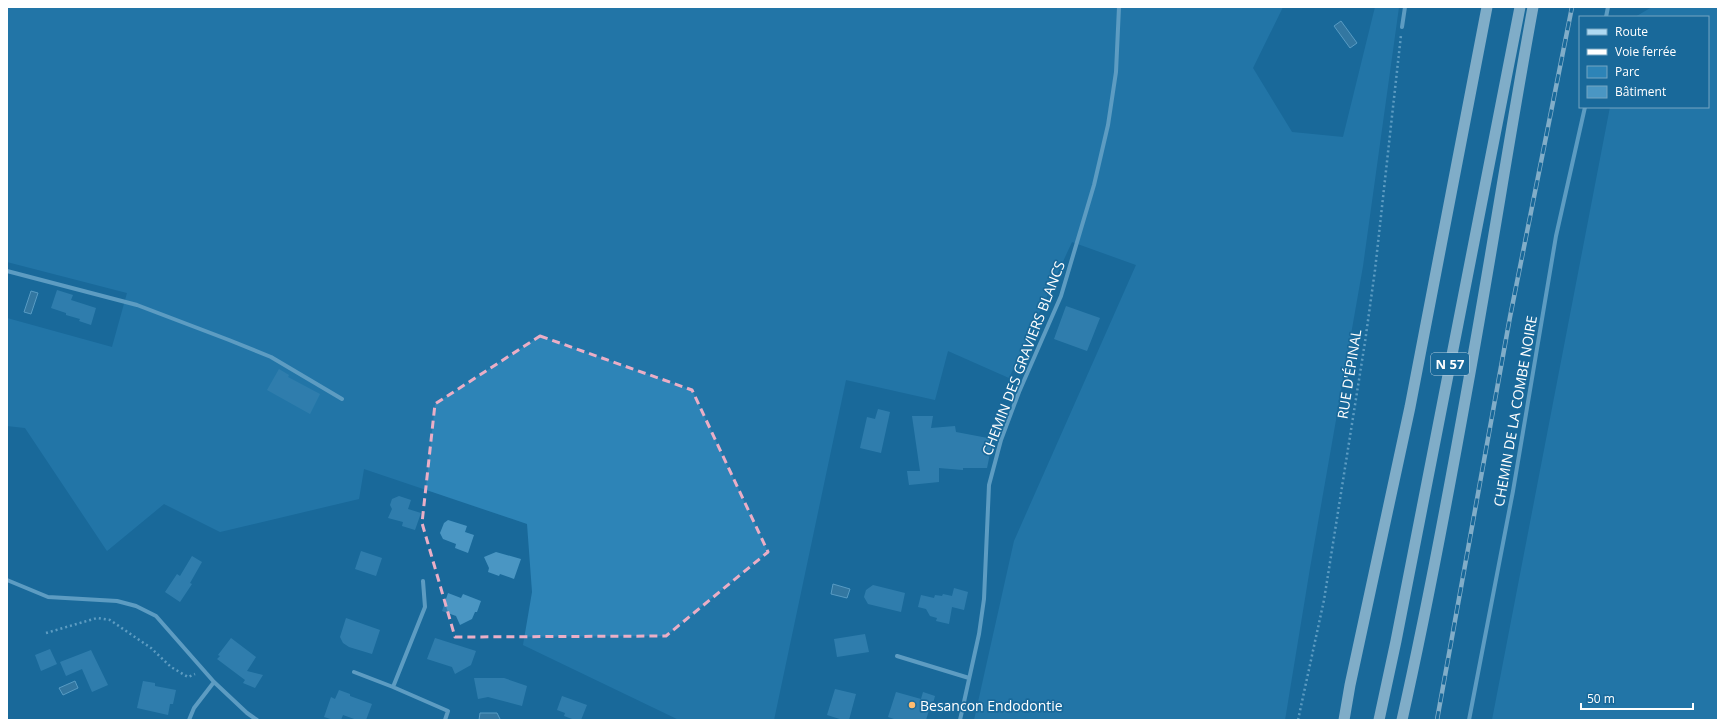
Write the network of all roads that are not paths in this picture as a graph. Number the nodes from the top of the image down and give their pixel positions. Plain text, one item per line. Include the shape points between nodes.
1 (1120, 7) edge
2 (1405, 7) edge
3 (1487, 7) edge
4 (1520, 7) edge
5 (1534, 7) edge
6 (1402, 27) road end
7 (1585, 108) edge
8 (7, 271) edge
9 (342, 399) dead end
10 (7, 580) edge
11 (423, 581) dead end
12 (896, 656) dead end
13 (354, 672) dead end
14 (969, 678) junction
15 (214, 682) junction
16 (1350, 684) junction
17 (393, 687) junction
18 (189, 720) edge
19 (257, 720) edge
20 (445, 720) edge
21 (960, 720) edge
22 (1337, 720) edge
23 (1344, 720) edge
24 (1379, 720) edge
25 (1402, 720) edge
26 (1469, 720) edge

1 - 14 street, CHEMIN DES GRAVIERS BLANCS via 1116,72 1108,125 1094,185 1061,296 1001,440 989,485 984,599
2 - 6 street
3 - 16 highway, N 57 via 1410,407
4 - 24 highway, N 57
5 - 25 highway via 1510,132 1468,384
7 - 26 street, CHEMIN DE LA COMBE NOIRE via 1556,236 1513,491
8 - 9 street via 137,306 229,340 271,357
10 - 15 street via 48,597 117,601 136,606 156,616
11 - 17 street via 425,607
12 - 14 street
13 - 17 street
14 - 21 street, CHEMIN DES GRAVIERS BLANCS
15 - 18 street via 194,708
15 - 19 street
16 - 22 highway
16 - 23 highway, N 57
17 - 20 street via 448,711

